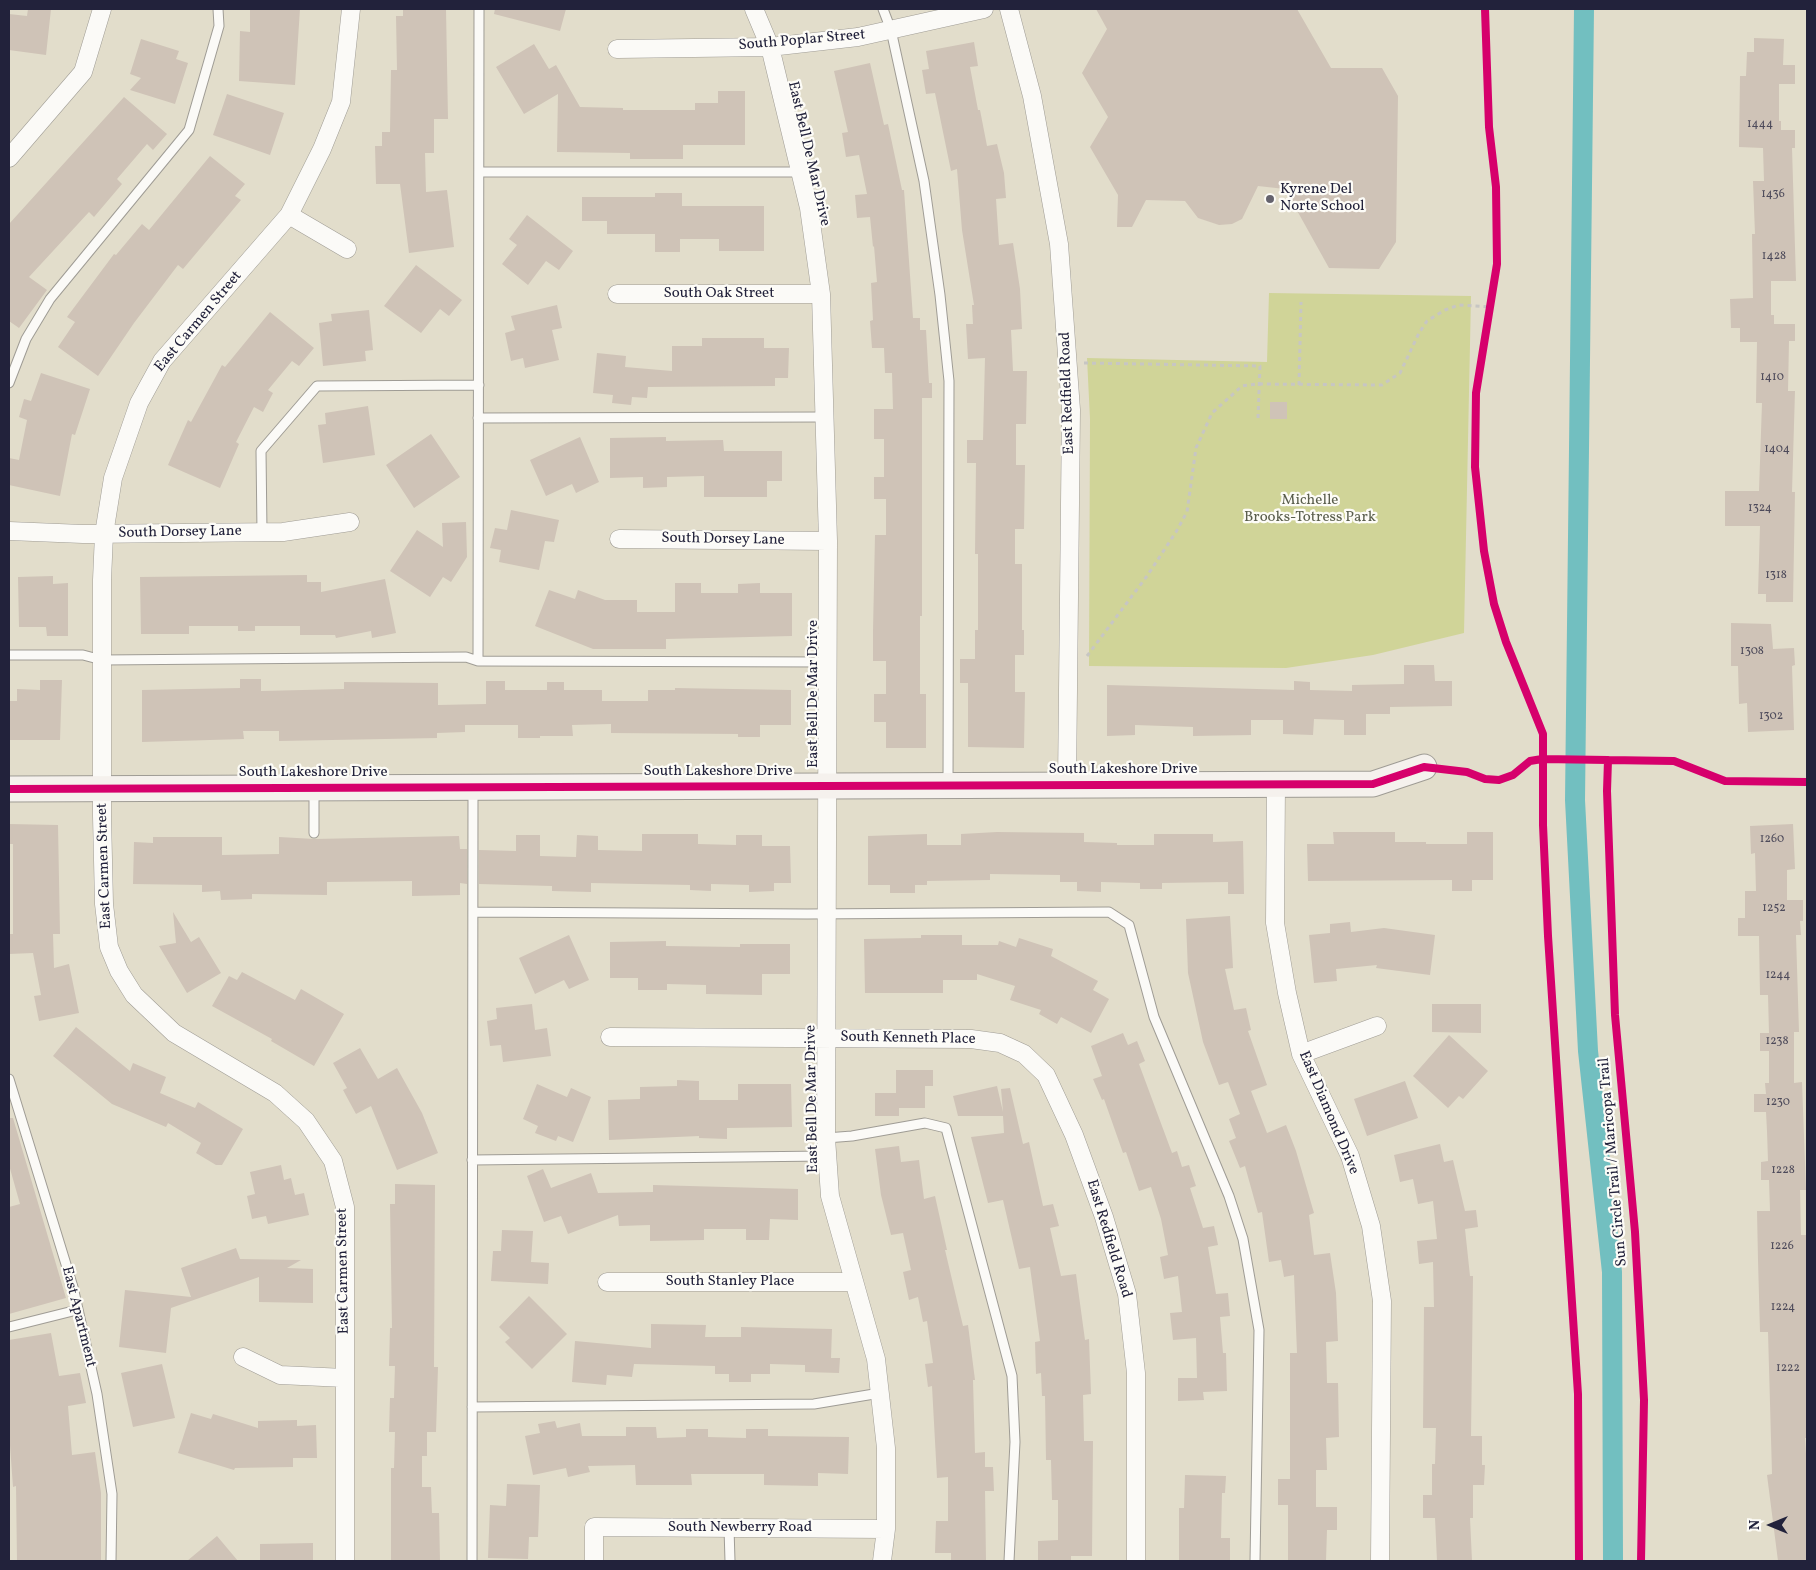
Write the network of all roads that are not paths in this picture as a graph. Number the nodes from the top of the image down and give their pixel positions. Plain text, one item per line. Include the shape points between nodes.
1 (102, 9) edge
2 (218, 9) edge
3 (351, 9) edge
4 (479, 9) edge
5 (754, 9) edge
6 (883, 9) edge
7 (984, 9) edge
8 (1009, 9) edge
9 (891, 30) junction
10 (770, 47) junction
11 (617, 49) dead end
12 (9, 158) edge
13 (479, 172) junction
14 (800, 172) junction
15 (289, 215) junction
16 (347, 249) dead end
17 (617, 294) dead end
18 (821, 294) junction
19 (9, 383) edge
20 (479, 385) junction
21 (824, 417) junction
22 (478, 418) junction
23 (350, 522) dead end
24 (9, 532) edge
25 (262, 532) junction
26 (104, 534) junction
27 (619, 539) dead end
28 (828, 541) junction
29 (9, 655) edge
30 (102, 660) junction
31 (478, 661) junction
32 (828, 662) junction
33 (1424, 767) dead end
34 (1067, 783) junction
35 (948, 784) junction
36 (1276, 784) junction
37 (828, 786) junction
38 (314, 787) junction
39 (473, 787) junction
40 (102, 788) junction
41 (9, 789) edge
42 (314, 833) dead end
43 (473, 912) junction
44 (827, 914) junction
45 (1377, 1026) dead end
46 (610, 1037) dead end
47 (825, 1037) junction
48 (1024, 1054) joint
49 (1301, 1054) junction
50 (9, 1079) edge
51 (826, 1138) junction
52 (827, 1156) junction
53 (472, 1160) junction
54 (607, 1282) dead end
55 (853, 1282) junction
56 (78, 1310) junction
57 (9, 1327) edge
58 (243, 1357) dead end
59 (345, 1378) junction
60 (880, 1393) junction
61 (472, 1407) junction
62 (729, 1528) junction
63 (886, 1529) junction
64 (111, 1561) edge
65 (345, 1561) edge
66 (472, 1561) edge
67 (594, 1561) edge
68 (730, 1561) edge
69 (882, 1561) edge
70 (1009, 1561) edge
71 (1136, 1561) edge
72 (1255, 1561) edge
73 (1380, 1561) edge

1 - 12 street via 83,72
2 - 19 lane via 218,26 189,130 50,299 26,339
3 - 15 street, East Carmen Street via 340,102 322,149
4 - 13 lane
5 - 10 street, East Bell De Mar Drive
6 - 9 lane
7 - 9 street, South Poplar Street
8 - 34 street, East Redfield Road via 1032,96 1059,244 1062,280 1071,410
9 - 10 street, South Poplar Street
9 - 35 lane via 924,181 949,381
10 - 11 street, South Poplar Street
10 - 14 street, East Bell De Mar Drive
13 - 14 lane
13 - 20 lane
14 - 18 street, East Bell De Mar Drive via 809,208
15 - 16 street
15 - 26 street, East Carmen Street via 162,361 139,403 113,478
17 - 18 street, South Oak Street
18 - 21 street, East Bell De Mar Drive
20 - 22 lane
20 - 25 lane via 317,386 261,451
21 - 22 lane
21 - 28 street, East Bell De Mar Drive
22 - 31 lane
23 - 25 street, South Dorsey Lane
24 - 26 street, South Dorsey Lane
25 - 26 street, South Dorsey Lane
26 - 30 street, East Carmen Street
27 - 28 street, South Dorsey Lane
28 - 32 street, East Bell De Mar Drive
29 - 30 lane via 83,655
30 - 31 lane via 466,657
30 - 40 street, East Carmen Street
31 - 32 lane
32 - 37 street, East Bell De Mar Drive
33 - 36 street, South Lakeshore Drive via 1373,784
34 - 35 street, South Lakeshore Drive
34 - 36 street, South Lakeshore Drive
35 - 37 street, South Lakeshore Drive
36 - 49 street, East Diamond Drive via 1276,923
37 - 39 street, South Lakeshore Drive
37 - 44 street, East Bell De Mar Drive
38 - 39 street, South Lakeshore Drive
38 - 40 street, South Lakeshore Drive
38 - 42 lane
39 - 43 lane
40 - 41 street, South Lakeshore Drive
40 - 59 street, East Carmen Street via 104,904 108,946 118,971 134,995 174,1033 276,1093 306,1121 333,1161 345,1208
43 - 44 lane
43 - 53 lane
44 - 47 street, East Bell De Mar Drive
44 - 72 lane via 1109,912 1128,925 1154,1017 1244,1239 1259,1330
45 - 49 street
46 - 47 street, South Kenneth Place
47 - 48 street, South Kenneth Place via 971,1039 1000,1043
47 - 51 street, East Bell De Mar Drive
48 - 71 street, East Redfield Road via 1046,1075 1074,1135 1104,1217 1127,1294 1136,1373
49 - 73 street, East Diamond Drive via 1350,1156 1371,1226 1382,1301
50 - 56 lane, East Apartment
51 - 52 street, East Bell De Mar Drive
51 - 70 lane via 925,1123 946,1128 1012,1376 1015,1442
52 - 53 lane
52 - 55 street, East Bell De Mar Drive via 830,1196
53 - 61 lane
54 - 55 street, South Stanley Place
55 - 60 street, East Bell De Mar Drive via 876,1359
56 - 57 lane
56 - 64 lane, East Apartment via 112,1494
58 - 59 street via 280,1375
59 - 65 street, East Carmen Street
60 - 61 lane via 814,1404
60 - 63 street, East Bell De Mar Drive via 886,1448
61 - 66 lane
62 - 63 street, South Newberry Road
62 - 67 street, South Newberry Road via 594,1527
62 - 68 lane
63 - 69 street, East Bell De Mar Drive

